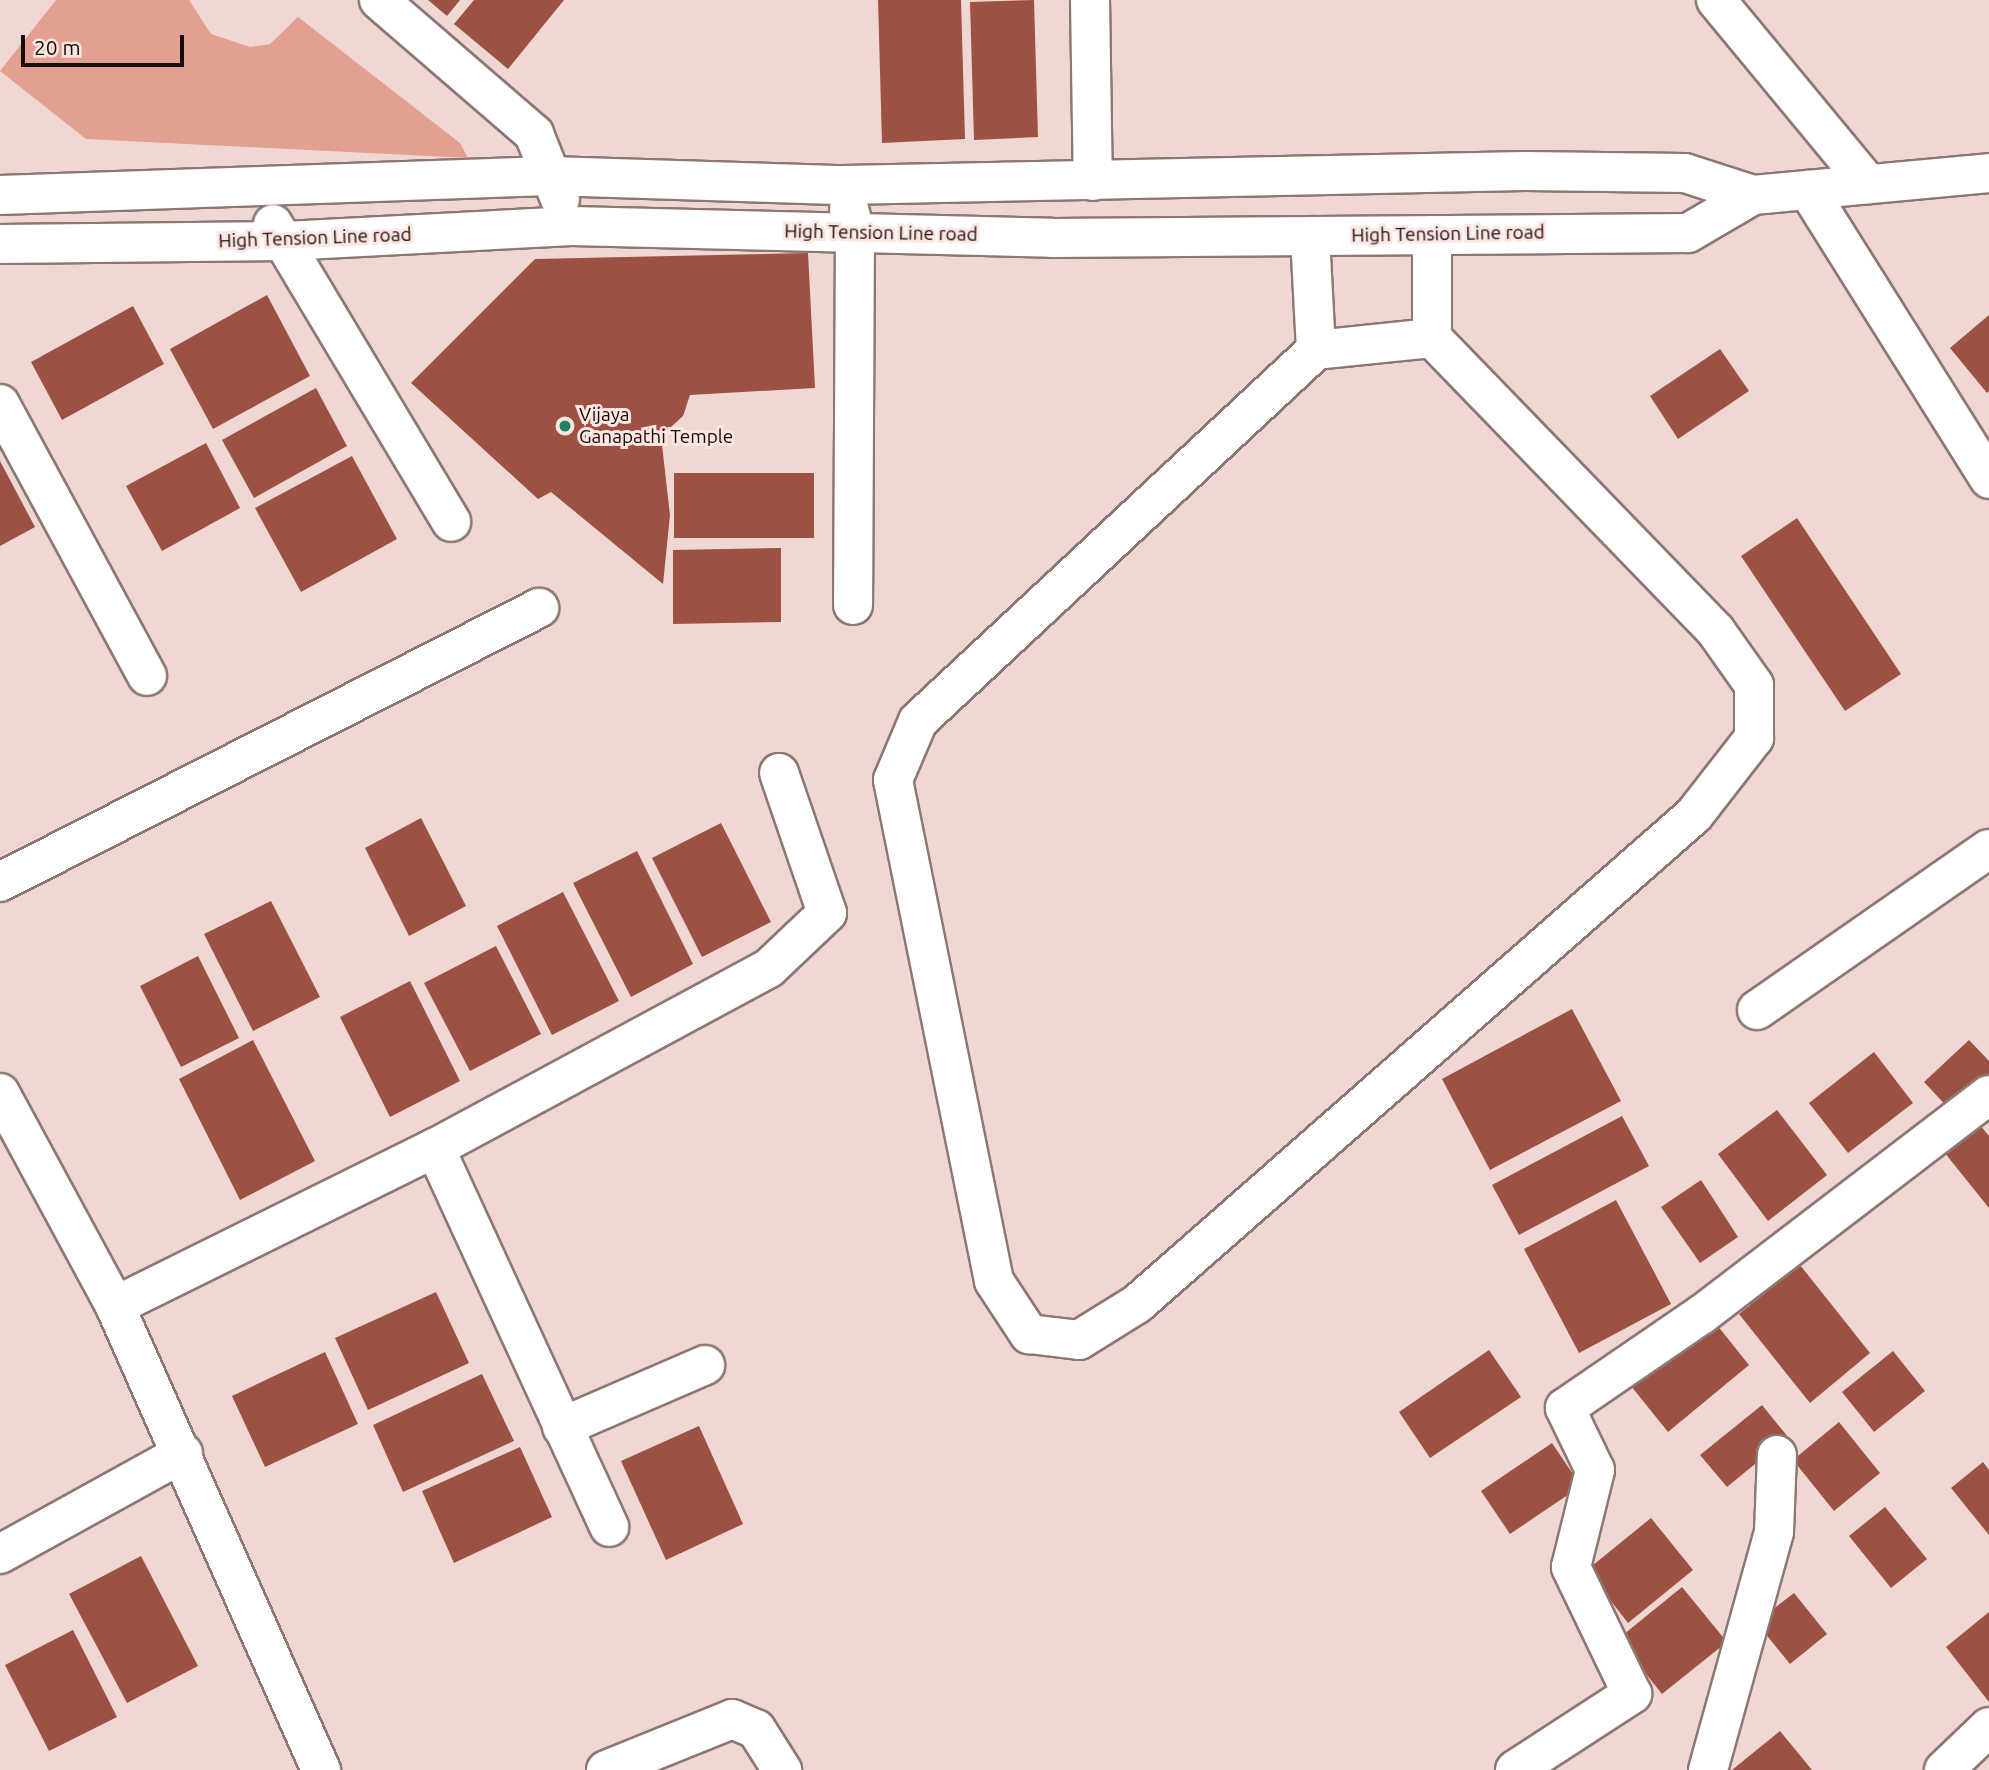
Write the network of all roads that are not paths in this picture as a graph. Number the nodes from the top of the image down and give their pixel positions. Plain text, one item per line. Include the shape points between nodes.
1 (379, 0) edge
2 (1090, 0) edge
3 (1716, 0) edge
4 (1989, 173) edge
5 (550, 176) junction
6 (1093, 181) junction
7 (1868, 184) junction
8 (844, 185) junction
9 (252, 190) junction
10 (1808, 190) junction
11 (0, 195) edge
12 (1753, 195) junction
13 (572, 226) junction
14 (855, 232) junction
15 (1432, 235) junction
16 (1310, 236) junction
17 (285, 242) junction
18 (0, 244) edge
19 (1432, 338) junction
20 (1316, 350) junction
21 (0, 404) edge
22 (1989, 479) edge
23 (451, 522) dead end
24 (853, 605) dead end
25 (540, 608) dead end
26 (147, 676) dead end
27 (779, 774) dead end
28 (1984, 864) edge
29 (0, 882) edge
30 (1757, 1010) dead end
31 (0, 1093) edge
32 (1987, 1102) edge
33 (435, 1148) junction
34 (115, 1306) junction
35 (705, 1365) dead end
36 (562, 1427) junction
37 (183, 1453) junction
38 (1777, 1455) dead end
39 (608, 1527) dead end
40 (0, 1554) edge
41 (1989, 1727) edge
42 (1956, 1767) edge
43 (321, 1770) edge
44 (606, 1770) edge
45 (782, 1770) edge
46 (1515, 1770) edge
47 (1708, 1770) edge

1 - 5 street via 534,134
2 - 6 street
3 - 7 street
4 - 7 street, High Tension Line road
5 - 8 street, High Tension Line road
5 - 9 street, High Tension Line road
5 - 13 street
6 - 8 street, High Tension Line road
6 - 12 street, High Tension Line road via 1526,171 1685,173
7 - 10 street, High Tension Line road
8 - 14 street
9 - 11 street, High Tension Line road
9 - 17 street
10 - 12 street, High Tension Line road
10 - 22 street
12 - 15 street, High Tension Line road via 1688,233
13 - 14 street, High Tension Line road
13 - 17 street, High Tension Line road
14 - 16 street, High Tension Line road via 1052,238
14 - 24 street
15 - 16 street, High Tension Line road
15 - 19 street
16 - 20 street
17 - 18 street, High Tension Line road
17 - 23 street
19 - 20 street
19 - 20 street via 1715,630 1754,685 1754,738 1694,816 1137,1304 1079,1340 1029,1335 994,1281 893,780 918,721
21 - 26 street
25 - 29 street
27 - 33 street via 827,913 769,968
28 - 30 street
31 - 34 street
32 - 46 street via 1702,1315 1565,1408 1595,1470 1571,1567 1632,1694
33 - 34 street
33 - 36 street
34 - 37 street
35 - 36 street
36 - 39 street
37 - 40 street
37 - 43 street
38 - 47 street via 1774,1532
41 - 42 street
44 - 45 street via 733,1719 756,1729

